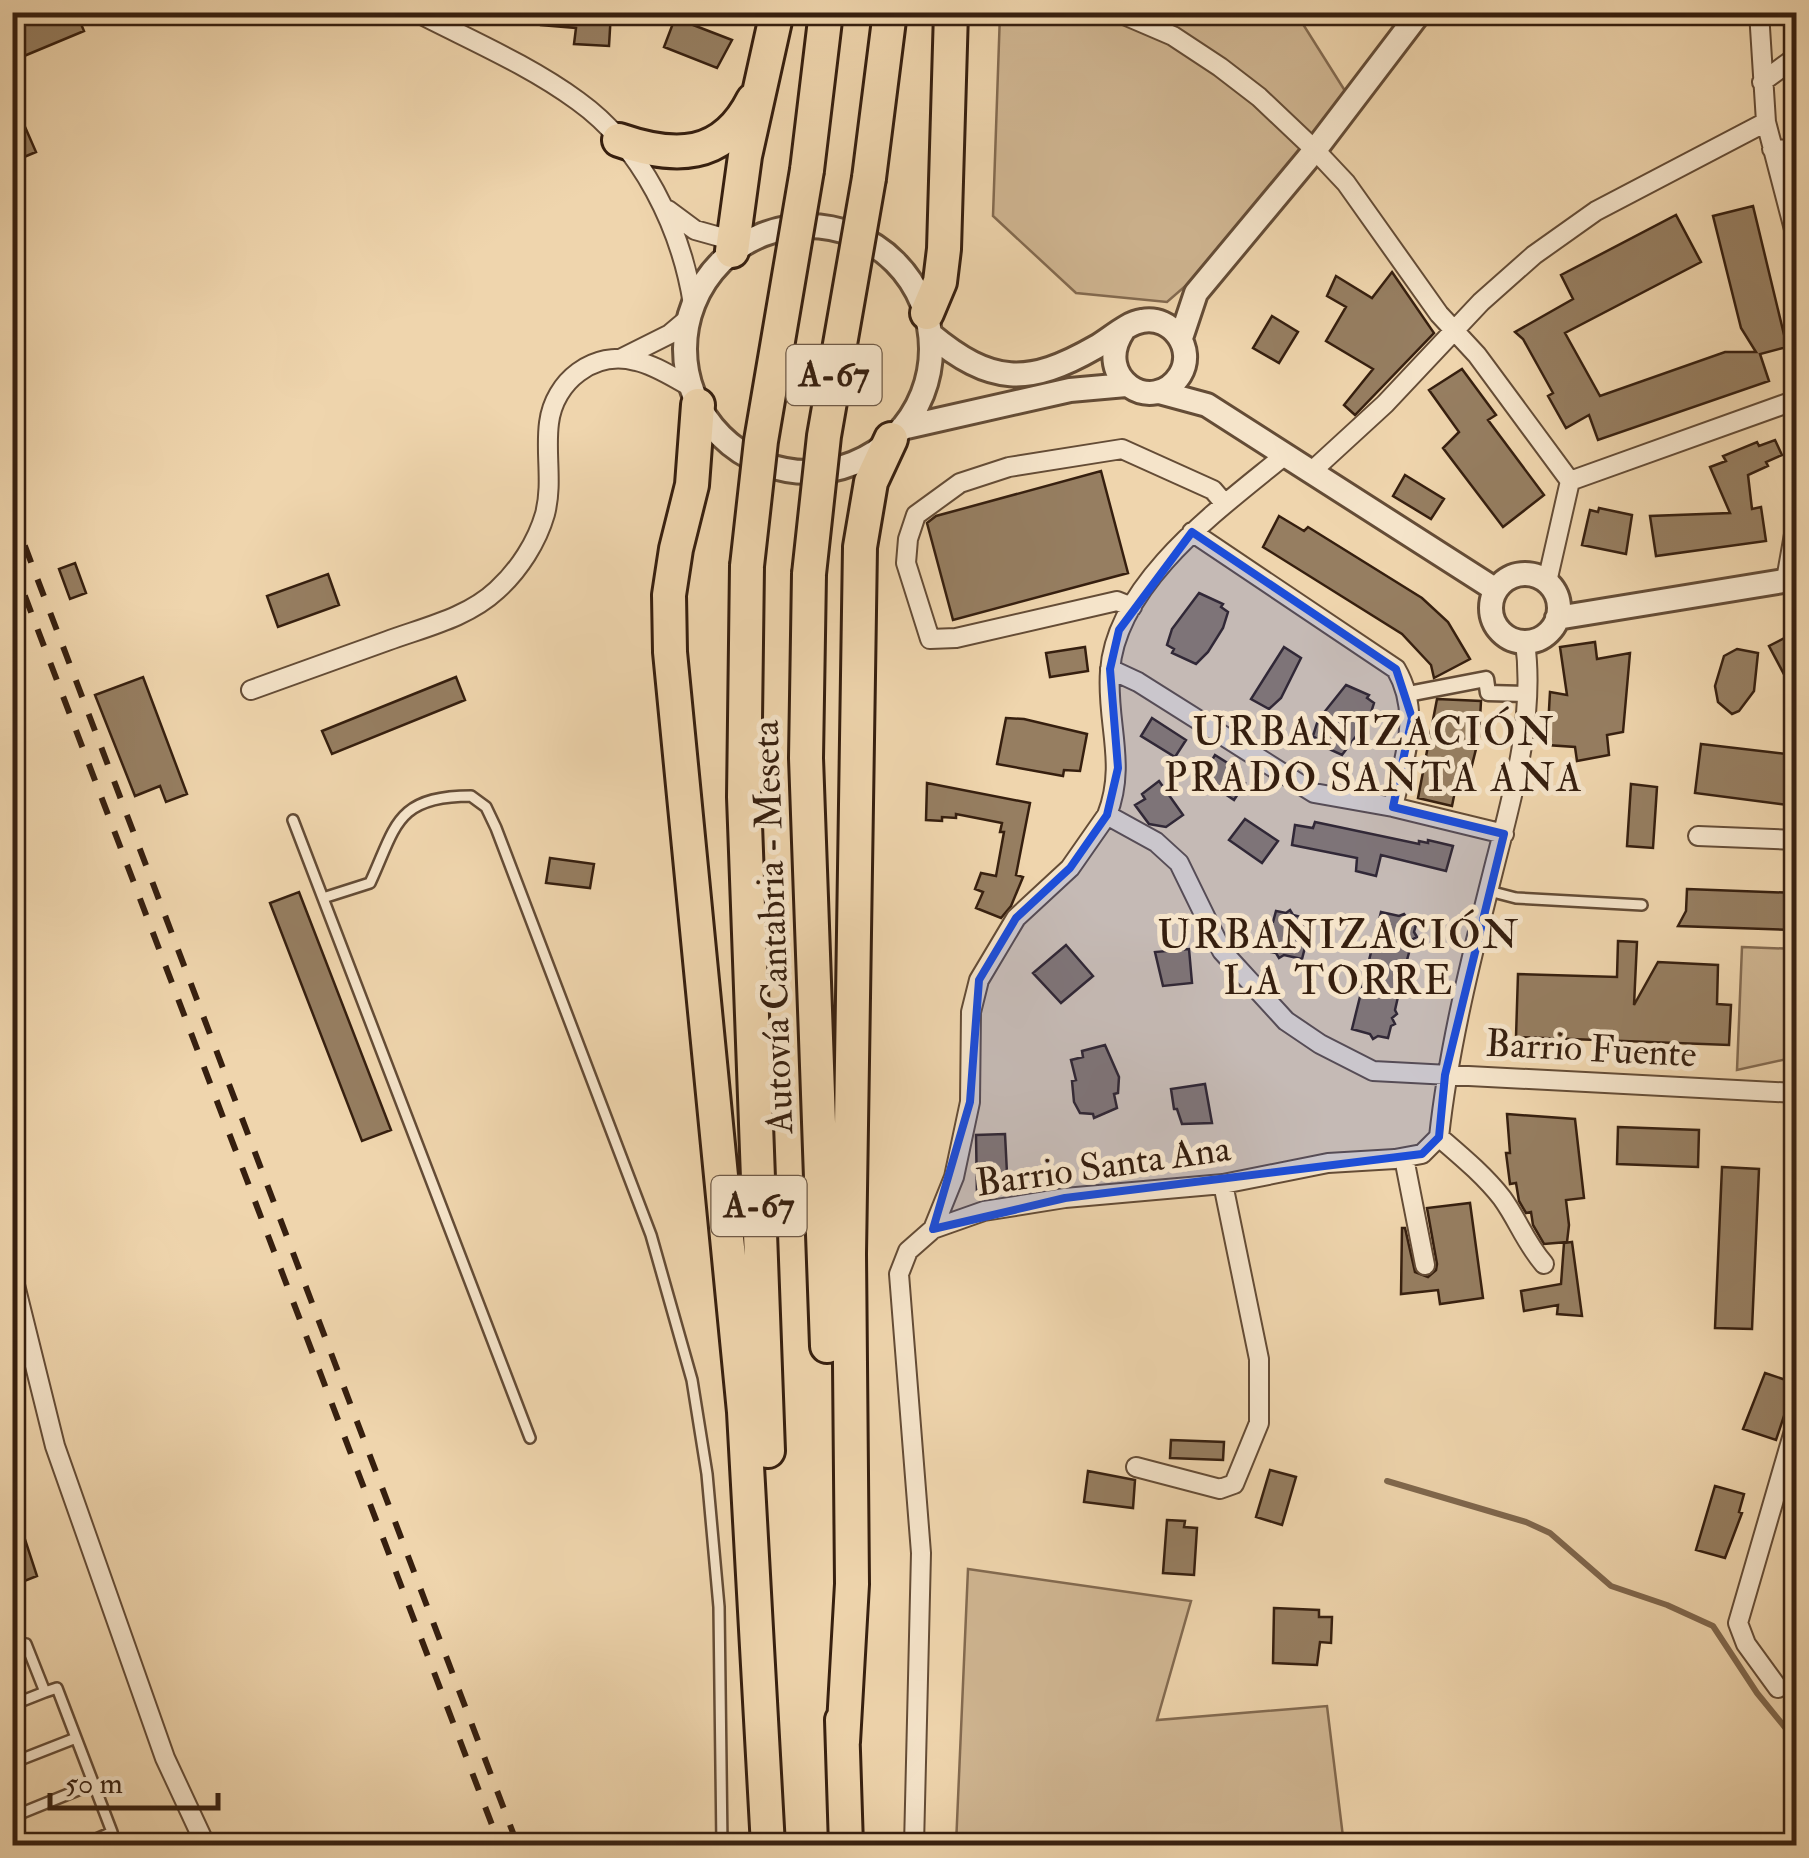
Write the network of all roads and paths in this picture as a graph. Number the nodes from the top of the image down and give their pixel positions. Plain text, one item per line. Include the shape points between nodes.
1 (416, 12) edge
2 (778, 12) edge
3 (826, 12) edge
4 (890, 12) edge
5 (951, 12) edge
6 (1117, 12) edge
7 (1420, 12) edge
8 (1759, 12) edge
9 (1796, 56) edge
10 (770, 59) junction
11 (1762, 82) junction
12 (1766, 122) junction
13 (619, 140) junction
14 (1772, 149) junction
15 (1315, 150) junction
16 (1796, 150) edge
17 (662, 206) junction
18 (1796, 236) edge
19 (736, 245) junction
20 (1196, 293) junction
21 (691, 311) junction
22 (1144, 320) junction
23 (928, 324) junction
24 (1454, 330) junction
25 (1122, 331) junction
26 (1182, 350) junction
27 (622, 358) junction
28 (1126, 385) junction
29 (1158, 392) junction
30 (694, 396) junction
31 (1796, 400) edge
32 (1207, 405) junction
33 (896, 434) junction
34 (1285, 455) junction
35 (1312, 471) junction
36 (1570, 482) junction
37 (1225, 504) junction
38 (1796, 523) edge
39 (1192, 532) junction
40 (1791, 580) edge
41 (1547, 582) junction
42 (1496, 590) junction
43 (1132, 607) junction
44 (1557, 618) junction
45 (1526, 642) junction
46 (1110, 669) junction
47 (251, 690) dead end
48 (1408, 694) junction
49 (1526, 694) junction
50 (1393, 806) junction
51 (1107, 815) junction
52 (293, 820) dead end
53 (1504, 834) junction
54 (1698, 836) dead end
55 (1796, 840) edge
56 (1489, 891) junction
57 (323, 898) junction
58 (1642, 905) dead end
59 (1445, 1075) junction
60 (1796, 1093) edge
61 (1440, 1137) junction
62 (1404, 1158) junction
63 (1223, 1184) junction
64 (933, 1228) junction
65 (1544, 1264) dead end
66 (1425, 1265) dead end
67 (12, 1273) edge
68 (1796, 1424) edge
69 (530, 1438) dead end
70 (1136, 1467) dead end
71 (12, 1649) edge
72 (1778, 1688) dead end
73 (44, 1692) junction
74 (12, 1705) edge
75 (76, 1738) junction
76 (843, 1742) junction
77 (12, 1763) edge
78 (94, 1784) junction
79 (12, 1817) edge
80 (81, 1846) edge
81 (206, 1846) edge
82 (722, 1846) edge
83 (768, 1846) edge
84 (783, 1846) edge
85 (846, 1846) edge
86 (914, 1846) edge

1 - 13 street via 553,84
2 - 10 highway
3 - 84 highway, Autovía Cantabria - Meseta / A-67, bridge via 761,441 746,566 742,712
4 - 76 highway, Autovía Cantabria - Meseta / A-67, bridge via 870,178 824,436 806,672
5 - 23 highway via 944,248
6 - 15 street via 1173,36 1220,67
7 - 15 street
8 - 11 street
9 - 11 street
10 - 13 highway via 744,116 718,141 670,154
10 - 19 highway via 745,156
11 - 12 street
12 - 14 street
12 - 24 street via 1564,232
13 - 17 street
14 - 16 street
14 - 18 street
15 - 20 street
15 - 24 street
17 - 19 street via 695,230
17 - 21 street via 676,234
19 - 21 street via 709,275
19 - 23 street via 801,225 868,240 916,290
20 - 22 street
20 - 26 street
21 - 27 street via 670,334
21 - 30 street via 684,351
22 - 25 street
22 - 26 street via 1169,325
23 - 25 street via 980,369 1020,374 1056,367
23 - 33 street via 926,384
24 - 35 street
24 - 36 street
25 - 28 street via 1113,362
26 - 29 street via 1178,379
26 - 32 street
27 - 30 street
27 - 47 street via 586,367 556,397 548,426 544,518 524,558 495,592 458,616
28 - 29 street
28 - 33 street via 1070,390
29 - 32 street
30 - 33 street via 732,446 792,471 852,464
30 - 83 highway via 692,486 669,595 670,652 744,1412
31 - 36 street
32 - 34 street
33 - 76 highway via 871,482 860,547 849,1254 852,1584
34 - 35 street
34 - 37 street, Barrio Santa Ana
35 - 42 street
36 - 41 street
37 - 39 street, Barrio Santa Ana
37 - 43 street via 1213,490 1122,449 993,472 960,484 916,515 906,563 930,639 1117,601
38 - 40 street
39 - 43 street, Barrio Santa Ana
39 - 48 street via 1387,661
40 - 44 street
41 - 42 street via 1526,574
41 - 44 street via 1558,599
42 - 45 street via 1491,610 1498,629
43 - 46 street, Barrio Santa Ana
44 - 45 street via 1548,632
45 - 49 street
46 - 50 street via 1314,793
46 - 51 street, Barrio Santa Ana via 1118,768
48 - 49 street via 1486,678 1488,693
48 - 50 street via 1410,731
49 - 53 street
50 - 53 street
51 - 59 street via 1156,842 1179,864 1222,952 1286,1021 1373,1071
51 - 64 street, Barrio Santa Ana via 1070,868 1016,918 980,980 971,1012 970,1102 954,1177
52 - 57 lane
53 - 56 street
54 - 55 street
56 - 58 lane
56 - 59 street
57 - 69 lane
57 - 82 lane via 370,883 401,816 416,807 471,796 486,807 651,1235 692,1380 719,1607
59 - 60 street, Barrio Fuente
59 - 61 street, Barrio Fuente
61 - 62 street via 1422,1154
61 - 65 street via 1504,1201
62 - 63 street, Barrio Santa Ana via 1328,1163
62 - 66 street
63 - 64 street, Barrio Santa Ana via 1049,1201
63 - 70 street via 1259,1359 1259,1422 1234,1484 1220,1489
64 - 86 street via 908,1251 899,1274 920,1552
67 - 81 street via 55,1446 166,1758
68 - 72 street via 1738,1624
71 - 73 lane via 26,1644
73 - 74 lane
73 - 75 lane via 57,1688
75 - 77 lane
75 - 78 lane
76 - 85 highway, Autovía Cantabria - Meseta / A-67
78 - 79 lane
78 - 80 lane via 112,1832

